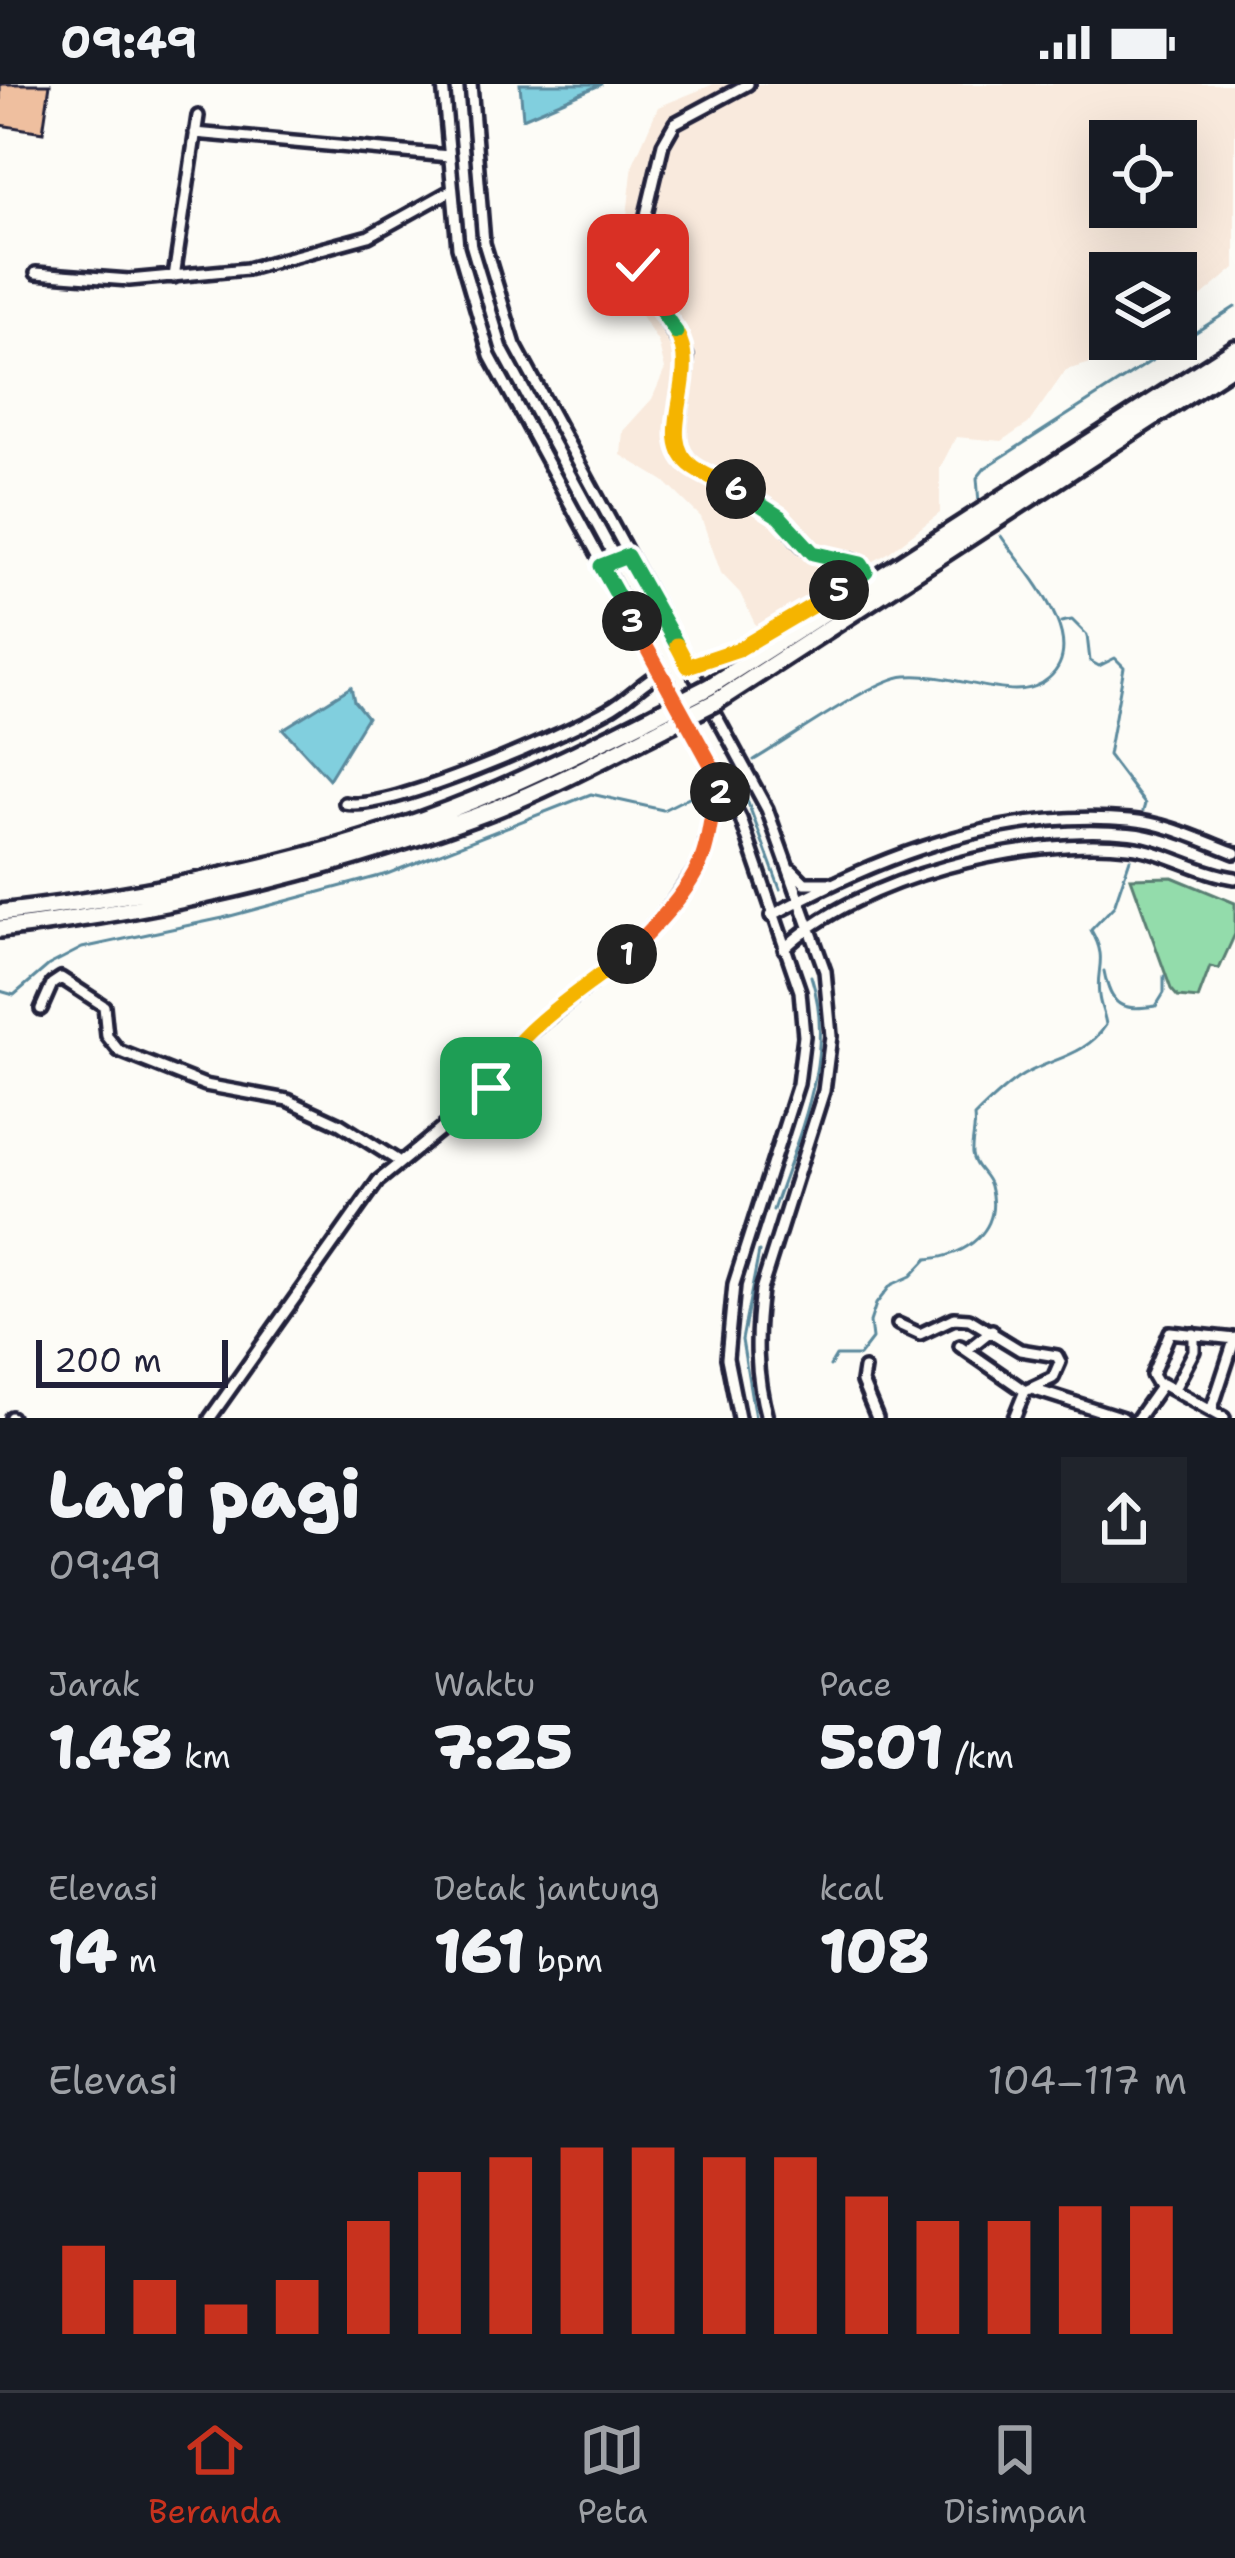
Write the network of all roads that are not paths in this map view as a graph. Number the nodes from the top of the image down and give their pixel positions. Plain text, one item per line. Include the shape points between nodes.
1 (443, 84) edge
2 (470, 84) edge
3 (748, 84) edge
4 (198, 116) dead end
5 (195, 133) junction
6 (449, 156) junction
7 (477, 165) junction
8 (451, 184) junction
9 (482, 217) junction
10 (456, 230) junction
11 (36, 274) dead end
12 (174, 277) junction
13 (1235, 344) edge
14 (1235, 364) edge
15 (1235, 377) edge
16 (1127, 436) junction
17 (627, 556) junction
18 (601, 566) junction
19 (688, 666) junction
20 (661, 672) junction
21 (713, 694) junction
22 (662, 720) junction
23 (720, 781) junction
24 (345, 803) dead end
25 (1235, 853) edge
26 (785, 860) junction
27 (1235, 878) edge
28 (839, 881) junction
29 (797, 901) junction
30 (0, 913) edge
31 (771, 916) junction
32 (807, 926) junction
33 (0, 929) edge
34 (784, 949) junction
35 (41, 1009) dead end
36 (400, 1162) junction
37 (753, 1224) junction
38 (779, 1233) junction
39 (898, 1324) dead end
40 (992, 1330) junction
41 (1194, 1334) junction
42 (1235, 1338) edge
43 (864, 1369) dead end
44 (1158, 1385) junction
45 (1174, 1389) junction
46 (1028, 1390) junction
47 (1211, 1411) junction
48 (210, 1418) edge
49 (739, 1418) edge
50 (767, 1418) edge
51 (878, 1418) edge
52 (1014, 1418) edge
53 (1123, 1418) edge
54 (1138, 1418) edge
55 (1224, 1418) edge

1 - 6 street
2 - 7 street
3 - 19 street via 675,123 640,240 639,275 687,356 676,443 690,465 764,504 813,553 849,559 866,572 739,649
4 - 5 street
5 - 6 street
5 - 12 street
6 - 8 street
7 - 8 street
7 - 9 street
8 - 10 street
8 - 12 street via 369,236 247,269
9 - 10 street
9 - 17 street via 515,345
10 - 18 street via 490,356
11 - 12 street
13 - 21 highway
14 - 16 highway
15 - 16 highway
16 - 21 highway
17 - 18 street
17 - 19 street
18 - 20 street
19 - 26 street via 767,809
20 - 23 street
20 - 24 street via 613,708 477,768 376,804
21 - 22 highway, bridge
22 - 30 highway via 471,801 342,844 92,902
22 - 33 highway via 477,816 347,859 95,918
23 - 31 street
23 - 36 street via 700,862 649,932 522,1040 491,1088
25 - 28 street via 1132,820 1055,821 961,837
26 - 28 street via 805,883
26 - 29 street
27 - 32 street via 1129,847 1057,848 924,876
28 - 29 street
29 - 31 street
29 - 32 street
31 - 34 street
32 - 34 street
32 - 38 street via 825,971 830,1065
34 - 37 street via 800,991 802,1062
35 - 36 street via 52,984 64,979 104,1006 109,1040 119,1051 205,1085 288,1100
36 - 48 street via 294,1293
37 - 38 street
37 - 49 street via 729,1320
38 - 50 street via 757,1322 757,1381
39 - 40 street via 920,1334 962,1318
40 - 46 street via 963,1348
40 - 46 street via 1020,1350 1060,1358 1053,1378
41 - 42 street
41 - 44 street via 1169,1333 1153,1375
41 - 45 street
42 - 47 street
43 - 51 street
44 - 45 street
44 - 54 street
45 - 47 street
46 - 52 street
46 - 53 street
47 - 55 street

